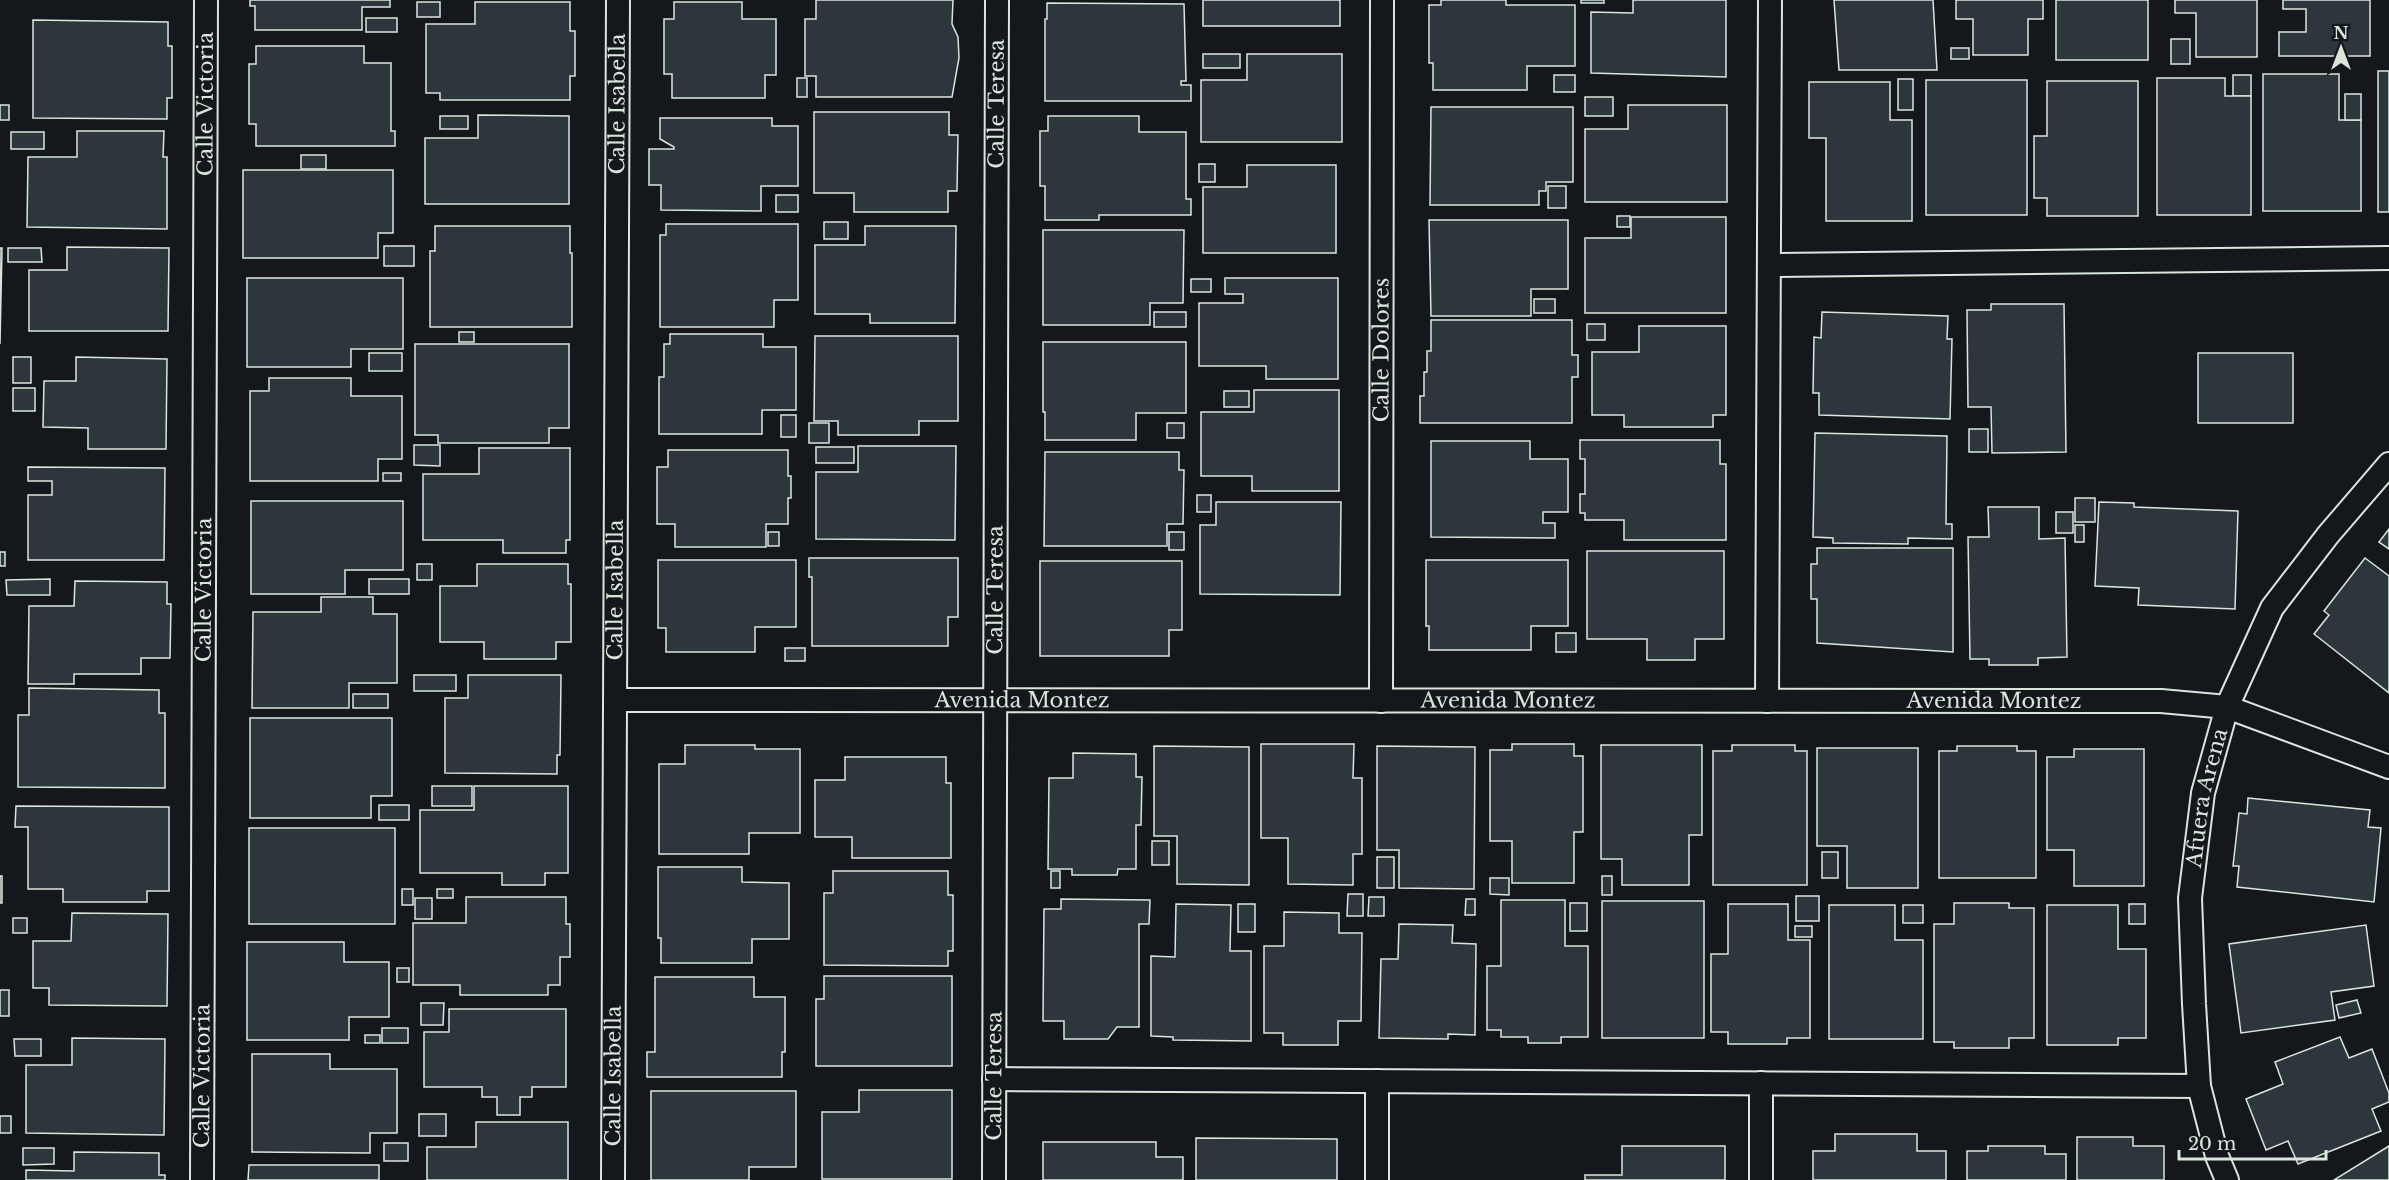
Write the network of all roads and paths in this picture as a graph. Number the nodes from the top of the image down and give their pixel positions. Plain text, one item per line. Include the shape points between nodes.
1 (206, 0) edge
2 (618, 0) edge
3 (997, 0) edge
4 (1382, 0) edge
5 (1770, 0) edge
6 (2389, 258) edge
7 (1769, 266) junction
8 (2389, 464) edge
9 (616, 700) junction
10 (995, 701) junction
11 (1381, 701) junction
12 (1767, 701) junction
13 (2227, 707) junction
14 (2389, 766) edge
15 (994, 1079) junction
16 (1377, 1081) junction
17 (1761, 1083) junction
18 (2199, 1086) junction
19 (202, 1180) edge
20 (613, 1180) edge
21 (994, 1180) edge
22 (1377, 1180) edge
23 (1761, 1180) edge
24 (2227, 1180) edge

1 - 19 lane, Calle Victoria
2 - 9 lane, Calle Isabella
3 - 10 lane, Calle Teresa
4 - 11 lane, Calle Dolores
5 - 7 lane
6 - 7 lane
7 - 12 lane
8 - 13 lane, Afuera Arena via 2272,608
9 - 10 lane, Avenida Montez
9 - 20 lane, Calle Isabella
10 - 11 lane, Avenida Montez
10 - 15 lane, Calle Teresa
11 - 12 lane, Avenida Montez
12 - 13 lane, Avenida Montez via 2161,701
13 - 14 lane, Avenida Montez
13 - 18 lane, Afuera Arena via 2203,792 2190,898
15 - 16 lane
15 - 21 lane, Calle Teresa
16 - 17 lane
16 - 22 lane
17 - 18 lane
17 - 23 lane
18 - 24 lane, Afuera Arena

